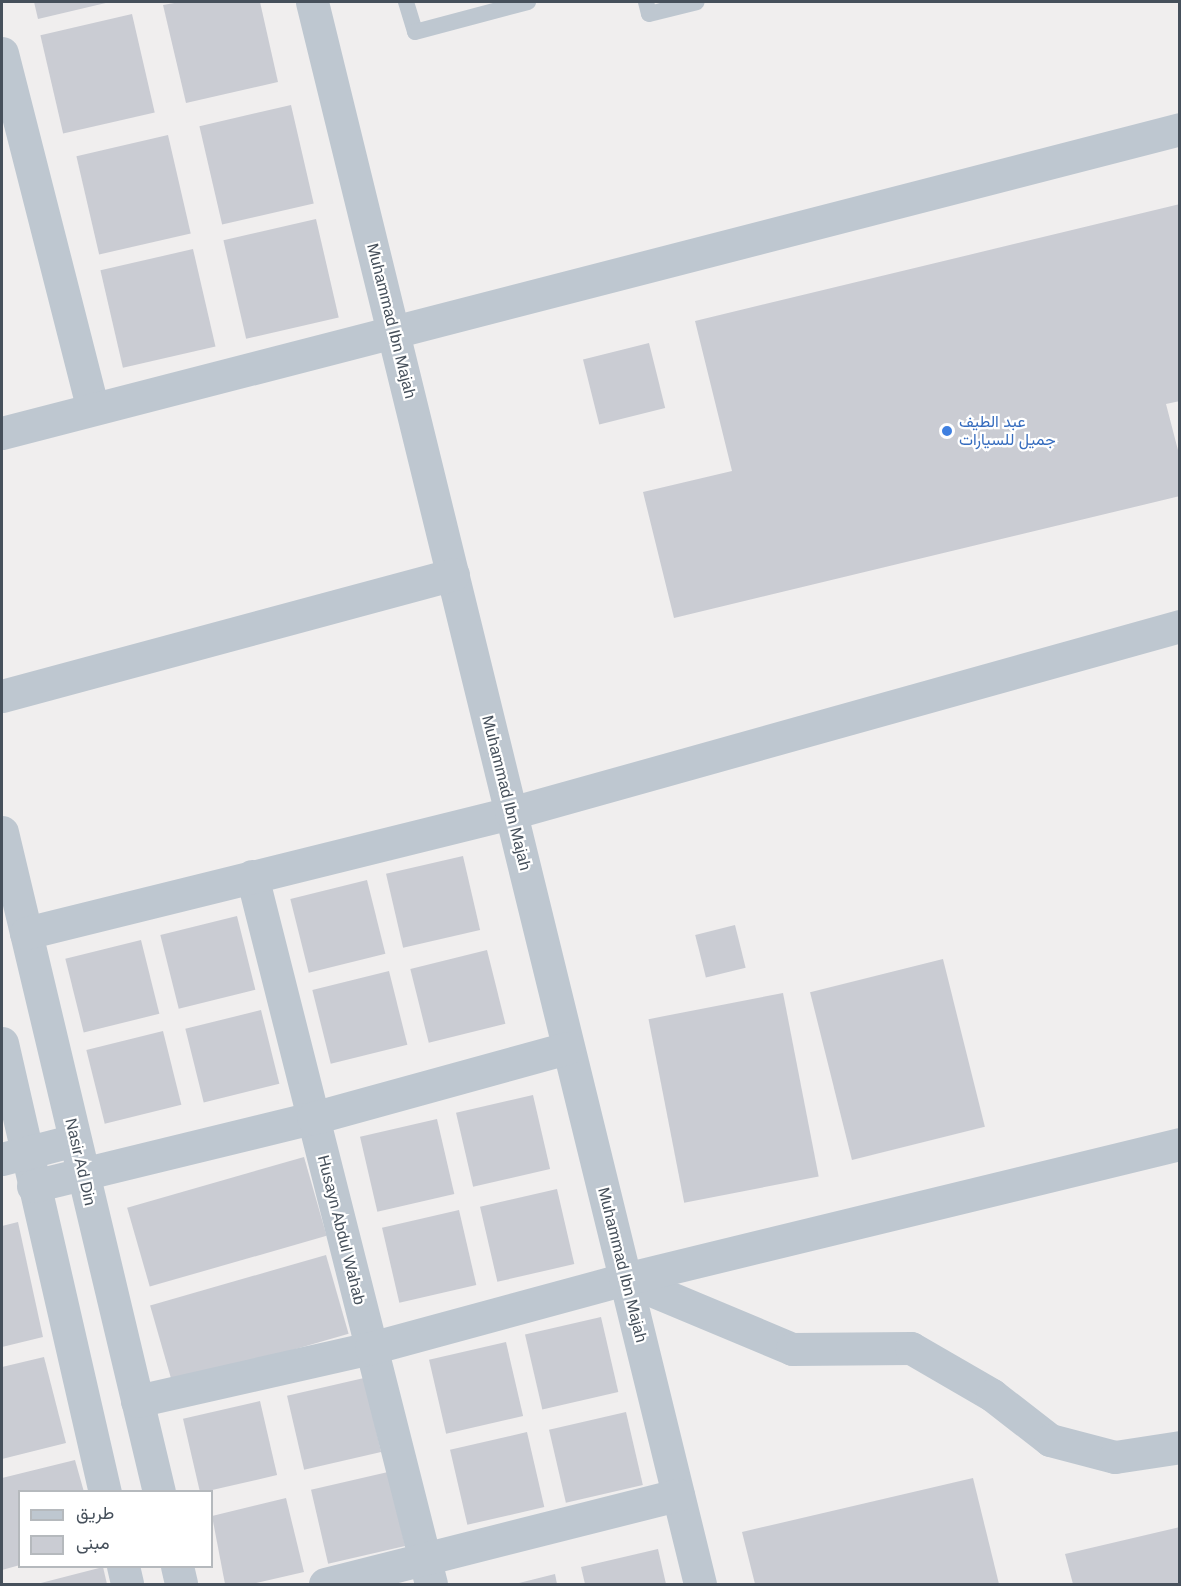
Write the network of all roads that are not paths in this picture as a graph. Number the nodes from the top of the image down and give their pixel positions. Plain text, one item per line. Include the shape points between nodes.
1 (312, 2) edge
2 (406, 2) edge
3 (528, 2) edge
4 (646, 2) edge
5 (697, 2) edge
6 (2, 53) edge
7 (1179, 129) edge
8 (393, 332) junction
9 (93, 409) junction
10 (2, 433) edge
11 (453, 574) junction
12 (1179, 626) edge
13 (2, 696) edge
14 (511, 813) junction
15 (2, 832) edge
16 (252, 876) junction
17 (26, 933) junction
18 (2, 1043) edge
19 (568, 1048) junction
20 (313, 1118) junction
21 (75, 1140) junction
22 (1179, 1144) edge
23 (13, 1157) edge
24 (83, 1174) junction
25 (33, 1186) junction
26 (625, 1279) junction
27 (371, 1348) junction
28 (137, 1401) junction
29 (1179, 1447) edge
30 (105, 1490) edge
31 (159, 1490) edge
32 (678, 1495) junction
33 (124, 1568) edge
34 (177, 1568) edge
35 (427, 1572) edge
36 (128, 1584) edge
37 (181, 1584) edge
38 (325, 1584) edge
39 (700, 1584) edge

1 - 8 street, Muhammad Ibn Majah
2 - 3 lane via 415,33
4 - 5 lane via 649,14
6 - 9 street
7 - 8 street
8 - 9 street
8 - 11 street, Muhammad Ibn Majah
9 - 10 street
11 - 13 street
11 - 14 street, Muhammad Ibn Majah
12 - 14 street
14 - 16 street
14 - 19 street, Muhammad Ibn Majah
15 - 17 street, Nasir Ad Din
16 - 17 street
16 - 20 street, Husayn Abdul Wahab
17 - 21 street, Nasir Ad Din
18 - 23 street
19 - 20 street
19 - 26 street, Muhammad Ibn Majah
20 - 24 street
20 - 27 street, Husayn Abdul Wahab
21 - 23 street
21 - 24 street, Nasir Ad Din
22 - 26 street
23 - 25 street
24 - 25 street
24 - 28 street, Nasir Ad Din
25 - 30 street
26 - 27 street
26 - 29 street via 792,1349 912,1348 992,1395 1050,1440 1114,1457
26 - 32 street, Muhammad Ibn Majah
27 - 28 street
27 - 35 street, Husayn Abdul Wahab
28 - 31 street, Nasir Ad Din
32 - 35 street
32 - 39 street, Muhammad Ibn Majah
33 - 36 street
34 - 37 street
35 - 38 street

